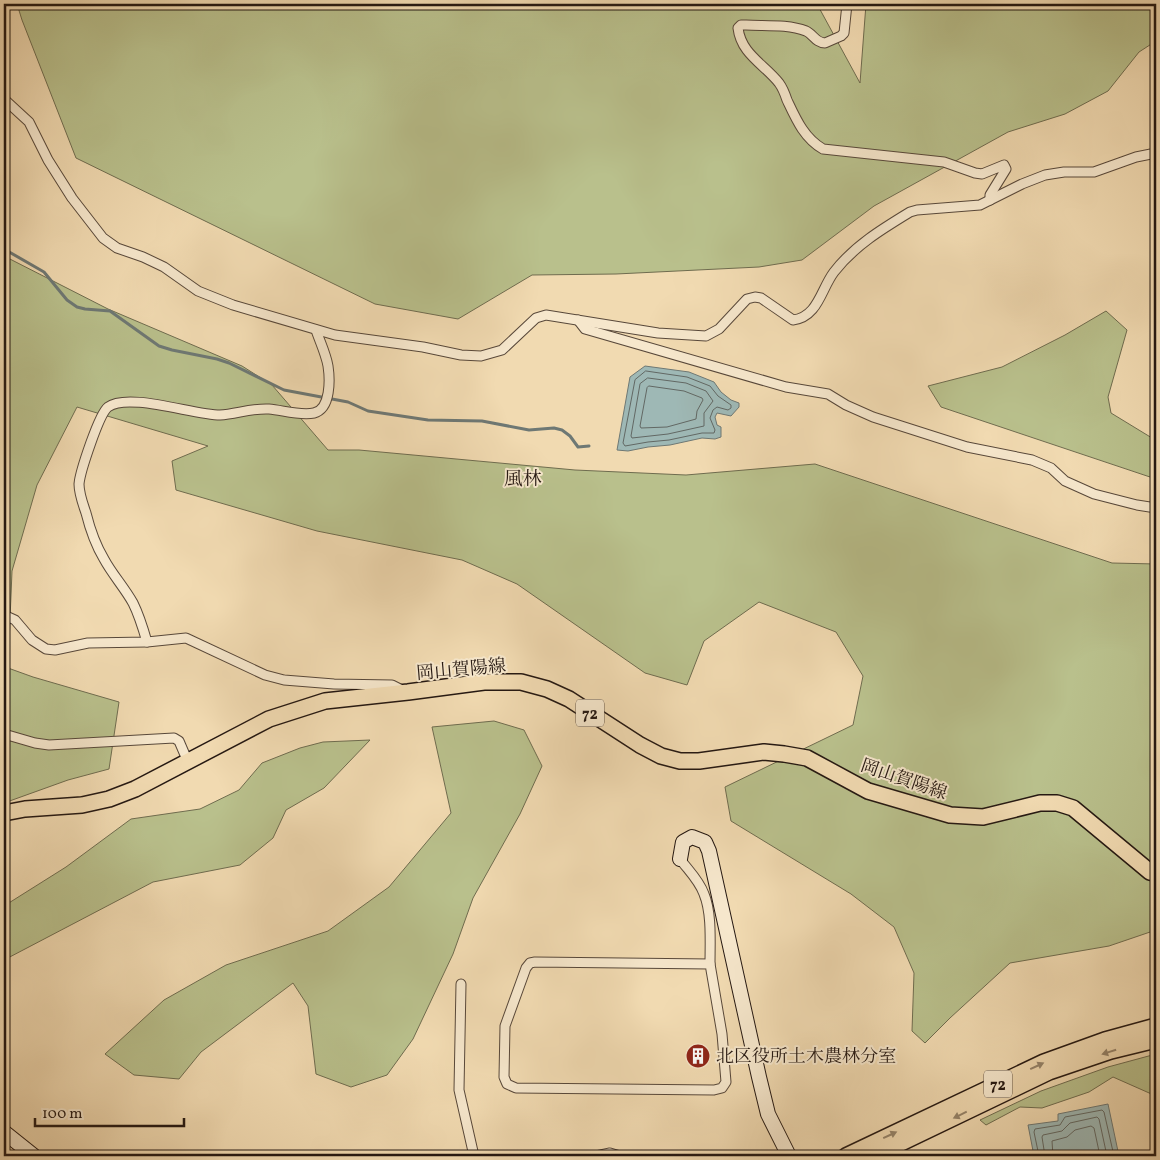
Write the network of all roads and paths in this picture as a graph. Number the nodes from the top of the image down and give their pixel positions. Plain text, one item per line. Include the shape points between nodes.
1 (847, 4) edge
2 (4, 99) edge
3 (1156, 153) edge
4 (990, 200) junction
5 (578, 320) junction
6 (316, 330) junction
7 (1156, 508) edge
8 (4, 615) edge
9 (147, 642) junction
10 (408, 692) junction
11 (4, 734) edge
12 (188, 762) junction
13 (4, 813) edge
14 (680, 859) joint
15 (1156, 874) edge
16 (710, 964) junction
17 (461, 984) dead end
18 (1156, 1026) edge
19 (1156, 1040) edge
20 (4, 1132) edge
21 (34, 1156) edge
22 (474, 1156) edge
23 (596, 1156) edge
24 (620, 1156) edge
25 (788, 1156) edge
26 (846, 1156) edge
27 (874, 1156) edge

1 - 4 street via 844,33 825,43 807,31 746,25 738,28 741,42 747,52 780,83 798,124 814,144 823,149 944,162 982,174 1004,165 1006,169
2 - 6 street via 29,122 72,198 103,238 117,248 164,267 198,291
3 - 4 street via 1094,172 1045,175
4 - 5 street via 980,205 917,210 890,224 867,239 843,262 811,312 802,319 793,320 762,298 755,297 747,300 719,329 706,336 658,333
5 - 6 street via 546,315 536,318 502,350 481,356
5 - 7 street via 585,329 776,385 828,394 873,417 967,447 1032,460 1051,468 1065,481 1094,494
6 - 9 street via 328,366 329,384 327,398 321,409 314,413 262,409 220,415 162,405 116,403 100,418 81,473 80,497 93,538 133,604
8 - 9 street via 15,620 32,640 46,650 88,643
9 - 10 street via 186,638 265,675 284,680 392,685
10 - 12 main road, 岡山賀陽線 / 72 via 325,701 297,709 268,719
10 - 15 main road, 岡山賀陽線 / 72 via 484,682 521,682 570,699 660,756 699,761 764,752 807,758 868,791 950,815 983,817 1057,803 1073,808
11 - 12 street via 49,745 174,738 179,741
12 - 13 main road, 岡山賀陽線 / 72 via 109,799
14 - 16 street via 698,881 708,905
14 - 25 street via 683,842 692,837 705,842 758,1077 768,1114
16 - 16 street via 530,963 505,1026 504,1077 507,1084 516,1088 722,1088 726,1082 722,1034
17 - 22 street via 459,1090
26 -> 18 main road, 72 via 1044,1062
19 -> 27 main road, 72 via 1111,1050 1049,1072
20 - 21 street
23 - 24 street via 610,1153

